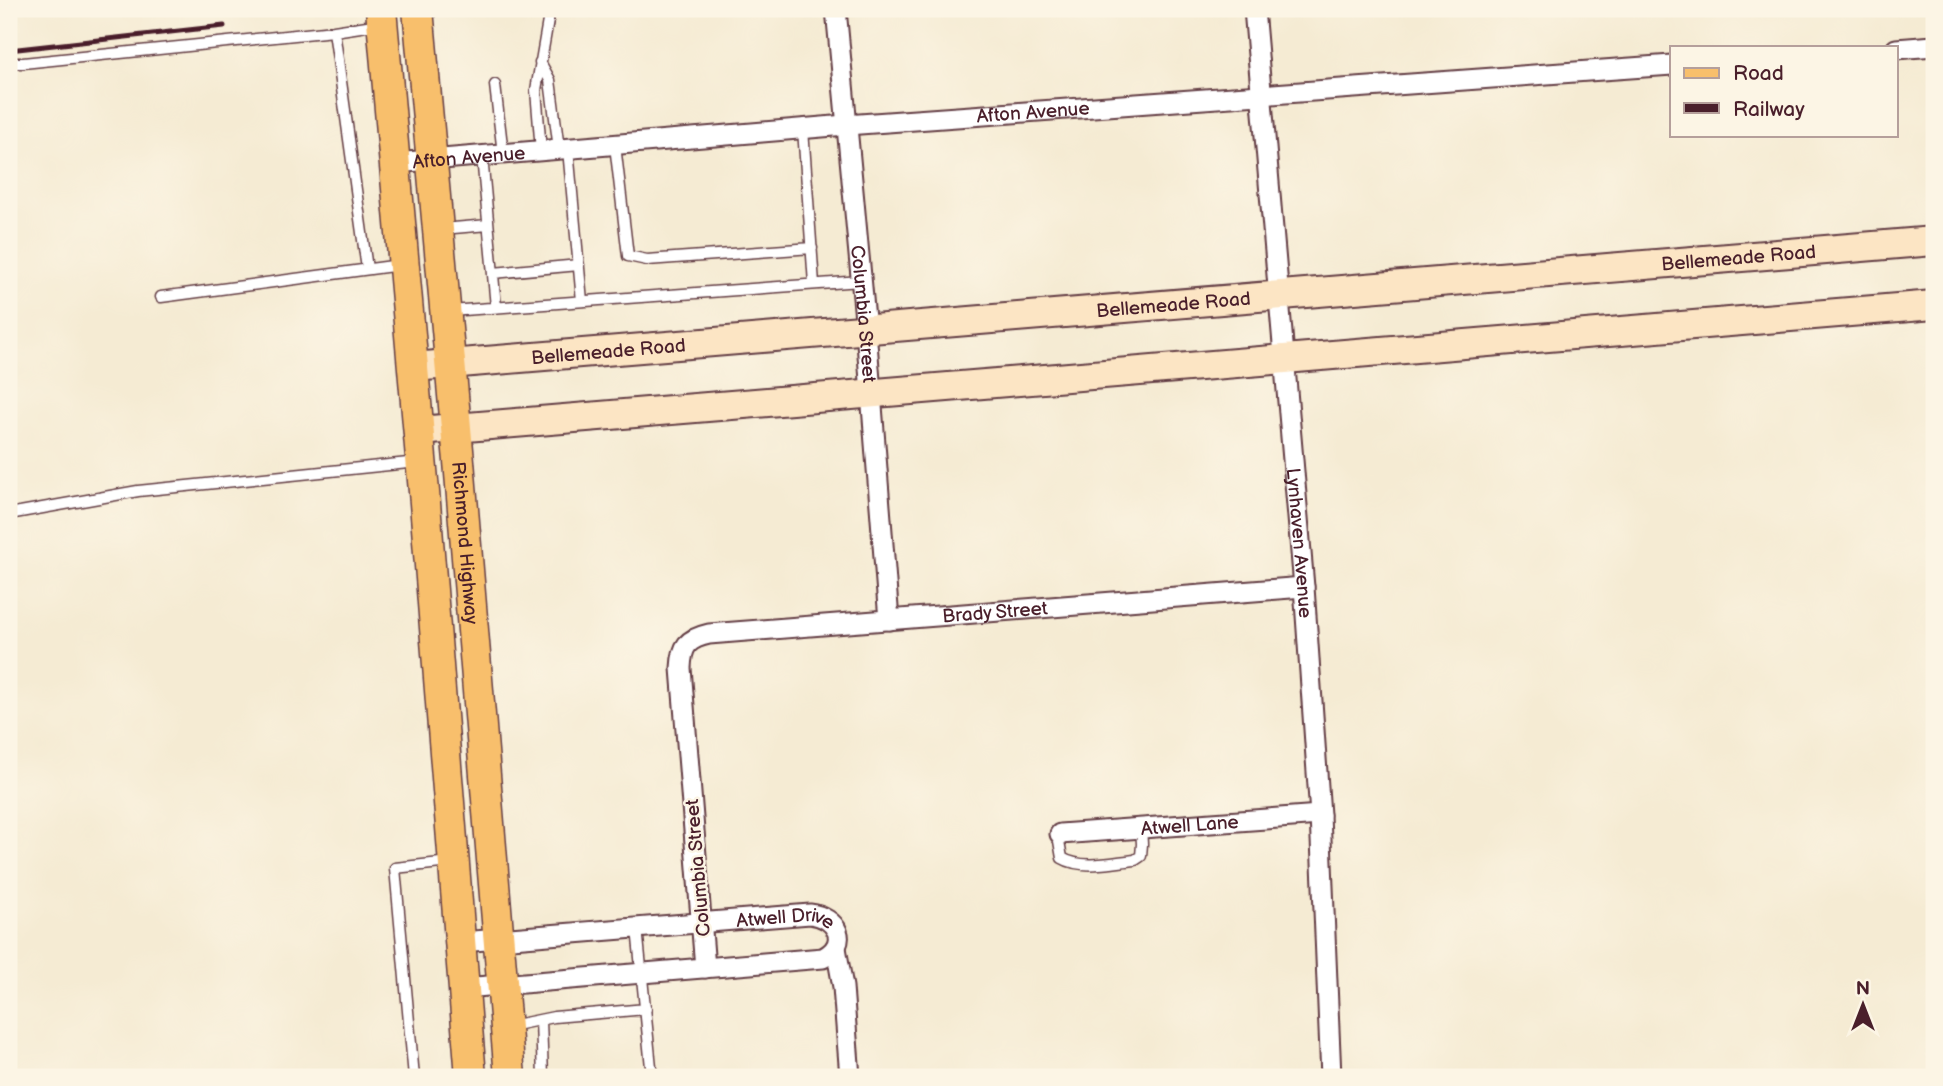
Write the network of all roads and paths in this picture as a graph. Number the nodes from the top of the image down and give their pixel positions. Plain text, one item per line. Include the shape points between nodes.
1 (418, 9) edge
2 (550, 9) edge
3 (836, 9) edge
4 (1254, 9) edge
5 (382, 16) edge
6 (334, 31) junction
7 (1934, 46) edge
8 (1898, 49) edge
9 (540, 62) junction
10 (9, 63) edge
11 (1670, 65) edge
12 (495, 85) dead end
13 (1261, 95) junction
14 (846, 125) junction
15 (803, 129) junction
16 (615, 145) junction
17 (556, 150) junction
18 (503, 154) junction
19 (482, 156) junction
20 (431, 160) junction
21 (395, 163) junction
22 (488, 225) junction
23 (438, 229) junction
24 (1934, 241) edge
25 (812, 248) junction
26 (404, 265) junction
27 (579, 265) junction
28 (367, 269) junction
29 (493, 273) junction
30 (861, 281) junction
31 (814, 284) junction
32 (1280, 296) junction
33 (161, 297) dead end
34 (582, 301) junction
35 (1934, 305) edge
36 (496, 307) junction
37 (446, 311) junction
38 (866, 330) junction
39 (1285, 358) junction
40 (451, 364) junction
41 (413, 367) junction
42 (871, 393) junction
43 (457, 428) junction
44 (419, 431) junction
45 (421, 462) junction
46 (9, 514) edge
47 (1304, 587) junction
48 (889, 620) junction
49 (687, 644) joint
50 (1320, 815) junction
51 (1141, 828) junction
52 (1060, 834) joint
53 (454, 862) junction
54 (702, 923) junction
55 (636, 928) junction
56 (498, 939) junction
57 (461, 942) junction
58 (836, 948) junction
59 (705, 968) junction
60 (642, 973) junction
61 (502, 985) junction
62 (464, 988) junction
63 (646, 1009) junction
64 (541, 1020) junction
65 (506, 1027) junction
66 (414, 1077) edge
67 (471, 1077) edge
68 (510, 1077) edge
69 (543, 1077) edge
70 (652, 1077) edge
71 (850, 1077) edge
72 (1331, 1077) edge

1 - 20 main road, Richmond Highway
2 - 9 lane
3 - 14 street, Columbia Street
4 - 13 street, Lynhaven Avenue
5 - 6 lane
5 - 21 main road, Richmond Highway
6 - 10 lane
6 - 28 lane
7 - 8 street
9 - 17 lane via 552,88
9 - 17 lane via 536,90
11 - 13 street, Afton Avenue
12 - 18 lane
13 - 14 street, Afton Avenue
13 - 32 street, Lynhaven Avenue
14 - 15 street, Afton Avenue
14 - 30 street, Columbia Street
15 - 16 street, Afton Avenue
15 - 25 lane
16 - 17 street, Afton Avenue
16 - 25 lane via 628,256 647,260
17 - 18 street, Afton Avenue
17 - 27 lane
18 - 19 street, Afton Avenue
19 - 20 street, Afton Avenue
19 - 22 lane
20 - 21 street, Afton Avenue
20 - 23 main road, Richmond Highway
21 - 26 main road, Richmond Highway
22 - 23 lane
22 - 29 lane
23 - 37 main road, Richmond Highway
24 - 32 main road, Bellemeade Road
25 - 31 lane
26 - 28 lane
26 - 41 main road, Richmond Highway
27 - 29 lane
27 - 34 lane
28 - 33 lane
29 - 36 lane
30 - 31 lane
30 - 38 street, Columbia Street
31 - 34 lane
32 - 38 main road, Bellemeade Road
32 - 39 street, Lynhaven Avenue
34 - 36 lane
35 - 39 main road
36 - 37 lane
37 - 40 main road, Richmond Highway
38 - 40 main road, Bellemeade Road
38 - 42 street, Columbia Street
39 - 42 main road
39 - 47 street, Lynhaven Avenue
40 - 41 main road, Bellemeade Road
40 - 43 main road, Richmond Highway
41 - 44 main road, Richmond Highway
42 - 43 main road
42 - 48 street, Columbia Street
43 - 44 main road
43 - 56 main road, Richmond Highway
44 - 45 main road, Richmond Highway
45 - 46 lane via 138,491
45 - 53 main road, Richmond Highway
47 - 48 street, Brady Street
47 - 50 street, Lynhaven Avenue
48 - 49 street, Brady Street via 709,634
49 - 54 street, Columbia Street via 681,668
50 - 51 street, Atwell Lane
50 - 72 street, Lynhaven Avenue
51 - 52 street, Atwell Lane
51 - 52 lane via 1141,856 1135,860 1085,864 1062,858
53 - 57 main road, Richmond Highway
53 - 66 lane via 396,869
54 - 55 street, Atwell Drive
54 - 58 street, Atwell Drive via 819,915 836,926
54 - 59 street, Columbia Street
55 - 56 street, Atwell Drive
55 - 60 lane
56 - 57 street, Atwell Drive
56 - 61 main road, Richmond Highway
57 - 62 main road, Richmond Highway
58 - 59 street, Atwell Drive via 823,958
58 - 71 street
59 - 60 street, Atwell Drive
60 - 61 street, Atwell Drive
60 - 63 lane
61 - 62 street, Atwell Drive
61 - 65 main road, Richmond Highway
62 - 67 main road, Richmond Highway
63 - 64 lane
63 - 70 lane
64 - 65 lane
64 - 69 lane
65 - 68 main road, Richmond Highway

